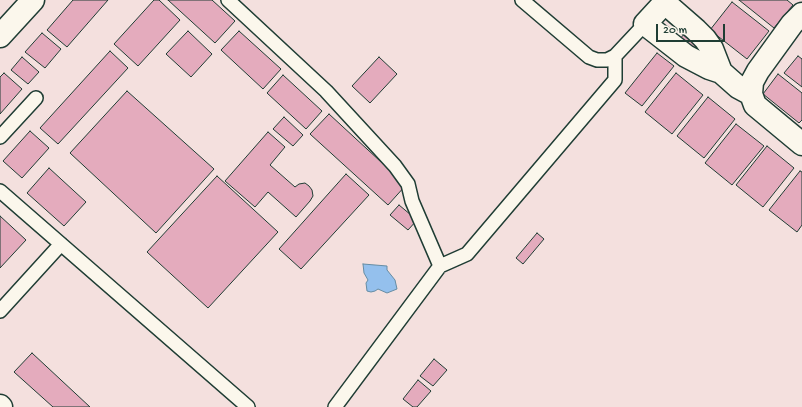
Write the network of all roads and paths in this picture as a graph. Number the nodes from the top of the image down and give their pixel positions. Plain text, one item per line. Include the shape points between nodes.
1 (33, 0) edge
2 (228, 0) edge
3 (522, 0) edge
4 (666, 1) edge
5 (802, 14) edge
6 (645, 24) junction
7 (0, 36) edge
8 (615, 56) junction
9 (721, 72) junction
10 (751, 94) junction
11 (36, 98) dead end
12 (0, 137) edge
13 (802, 144) edge
14 (0, 191) edge
15 (61, 244) junction
16 (440, 266) junction
17 (0, 311) edge
18 (248, 407) edge
19 (335, 407) edge

1 - 7 street
2 - 16 lane via 326,91 395,166 408,184 412,201
3 - 8 lane via 589,57 607,60
4 - 6 street
4 - 9 street via 705,39
5 - 10 street via 758,71 752,82
6 - 8 lane
6 - 9 street via 686,56
8 - 16 lane via 615,80 467,254
9 - 10 street
10 - 13 street via 755,105
11 - 12 lane
14 - 15 lane
15 - 17 lane
15 - 18 lane
16 - 19 lane

